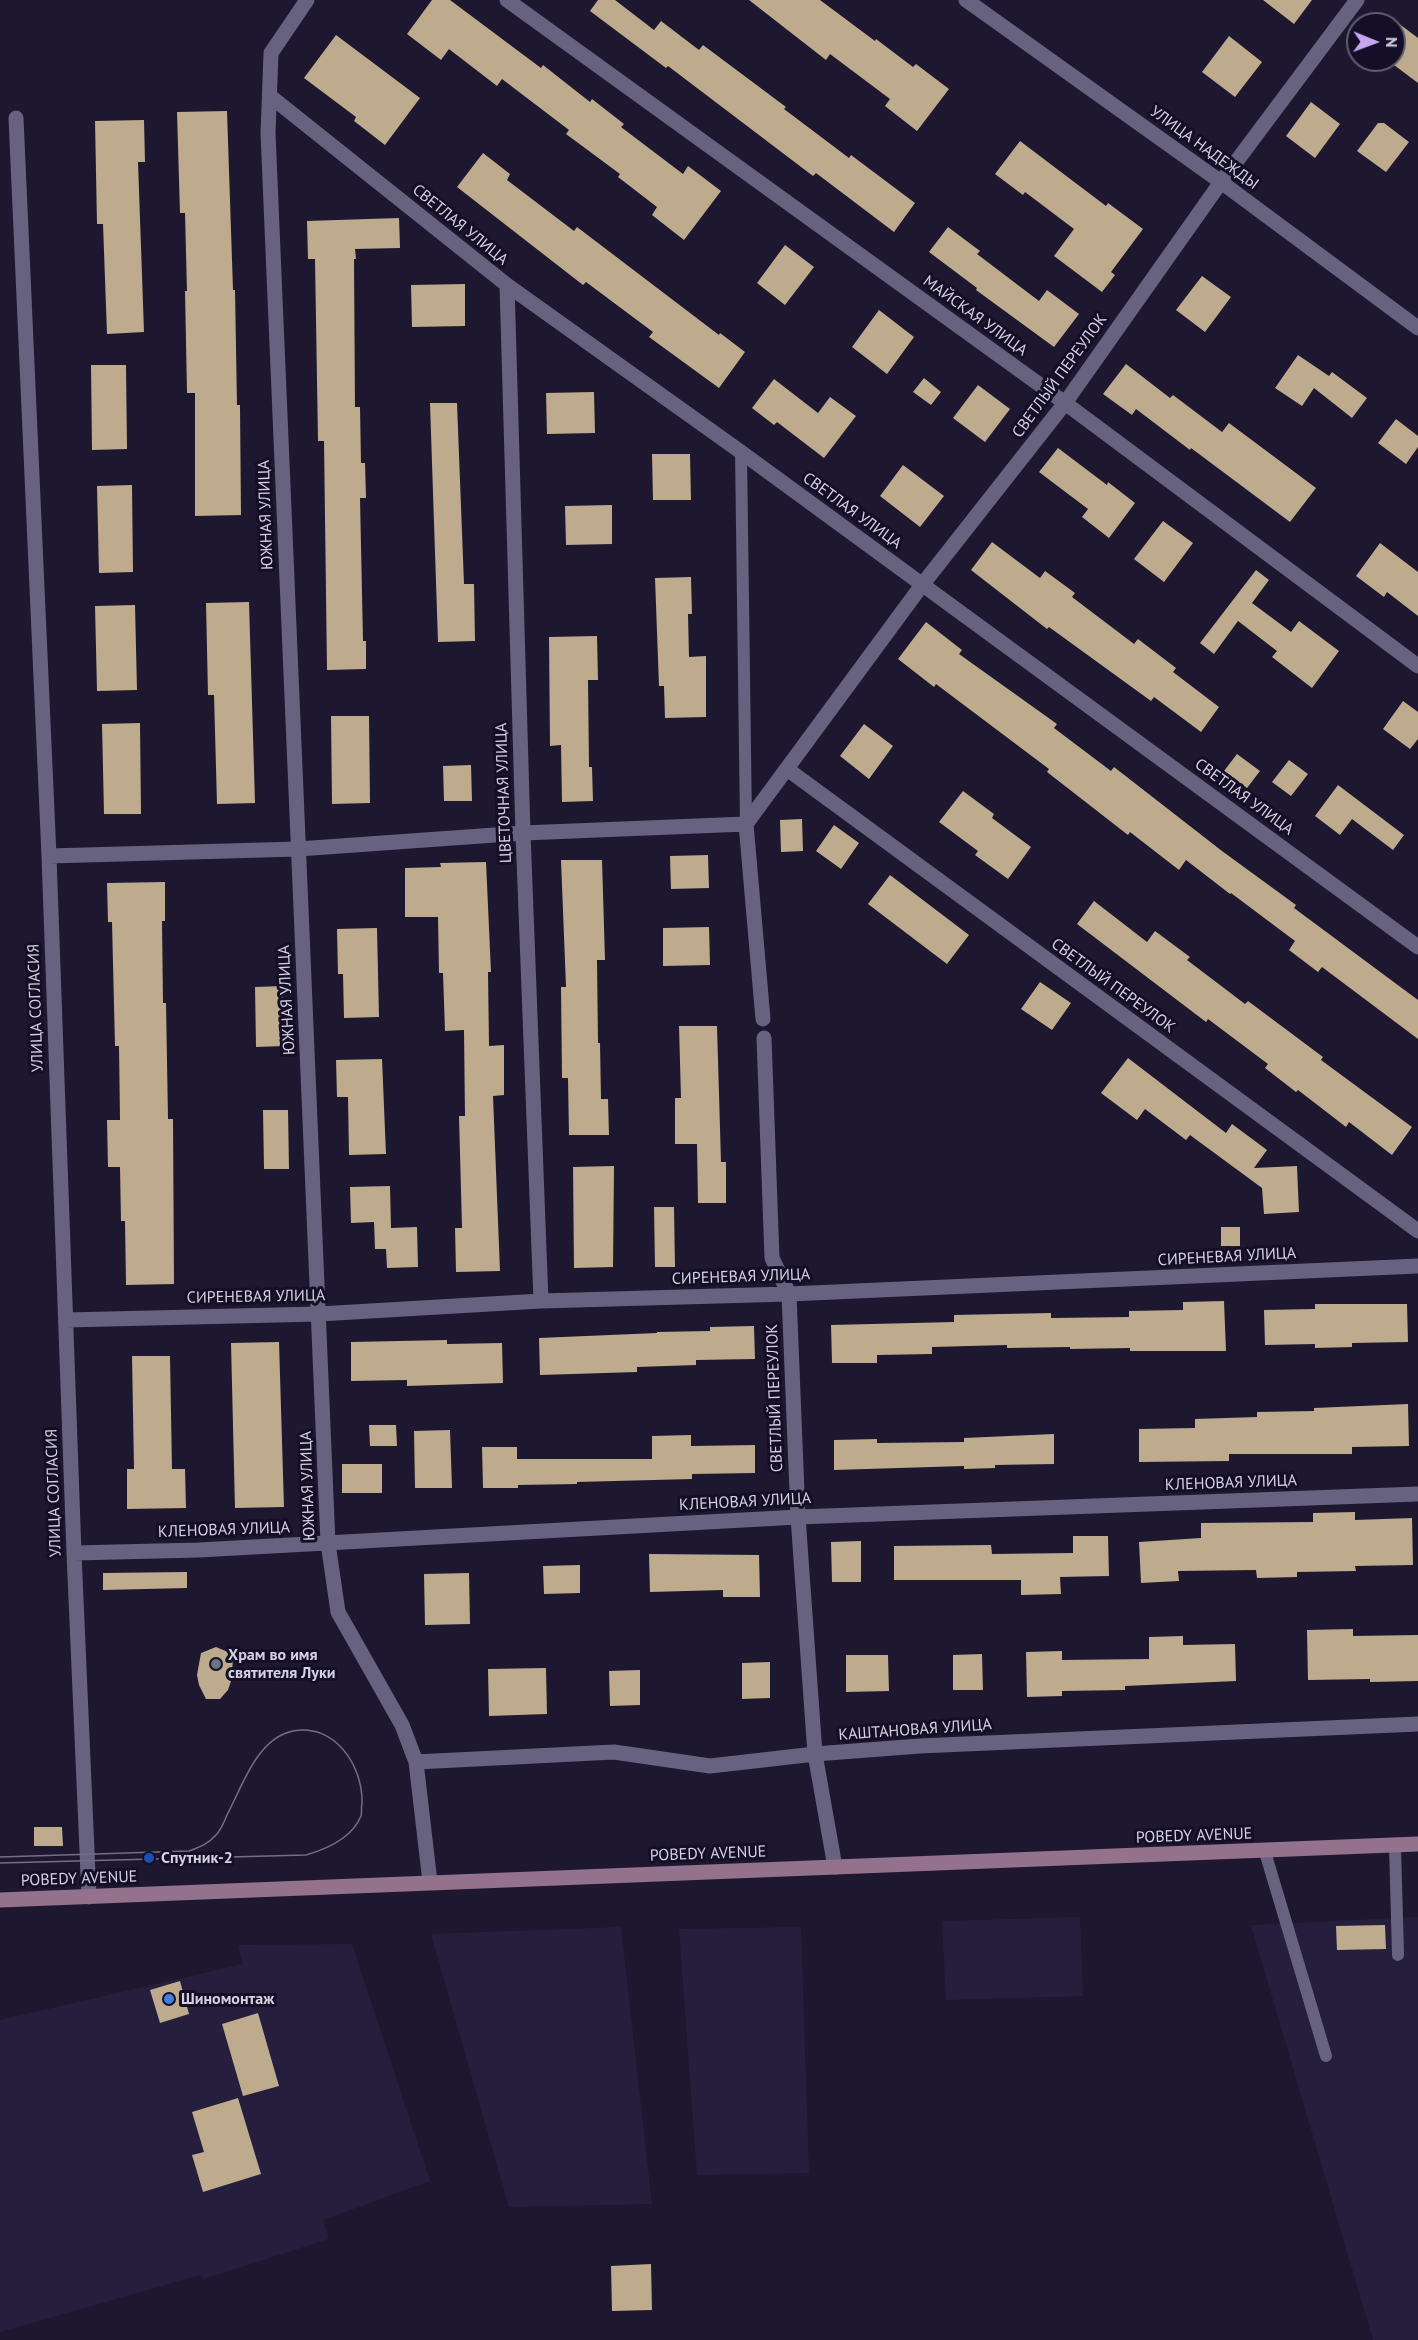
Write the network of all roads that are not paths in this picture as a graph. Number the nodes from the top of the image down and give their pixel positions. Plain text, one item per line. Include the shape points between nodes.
1 (308, 0) edge
2 (507, 0) edge
3 (966, 0) edge
4 (1357, 0) edge
5 (270, 96) junction
6 (16, 118) dead end
7 (1221, 182) junction
8 (507, 285) junction
9 (1418, 328) edge
10 (1065, 403) junction
11 (741, 452) junction
12 (922, 585) junction
13 (1418, 666) edge
14 (787, 769) junction
15 (746, 824) junction
16 (523, 833) junction
17 (298, 849) junction
18 (49, 856) junction
19 (1418, 947) edge
20 (763, 1019) dead end
21 (764, 1038) dead end
22 (1418, 1231) edge
23 (1418, 1266) edge
24 (789, 1294) junction
25 (541, 1301) junction
26 (320, 1314) junction
27 (66, 1320) junction
28 (1418, 1494) edge
29 (798, 1517) junction
30 (328, 1543) junction
31 (74, 1553) junction
32 (1418, 1724) edge
33 (815, 1754) junction
34 (416, 1762) junction
35 (1418, 1844) edge
36 (1395, 1845) junction
37 (1264, 1852) junction
38 (835, 1867) junction
39 (430, 1882) junction
40 (89, 1897) junction
41 (0, 1900) edge
42 (1398, 1955) dead end
43 (1326, 2056) dead end

1 - 5 street, ЮЖНАЯ УЛИЦА via 271,53
2 - 10 street, МАЙСКАЯ УЛИЦА
3 - 7 street, УЛИЦА НАДЕЖДЫ
4 - 7 street, СВЕТЛЫЙ ПЕРЕУЛОК
5 - 8 street, СВЕТЛАЯ УЛИЦА
5 - 17 street, ЮЖНАЯ УЛИЦА
6 - 18 street, УЛИЦА СОГЛАСИЯ
7 - 9 street, УЛИЦА НАДЕЖДЫ
7 - 10 street, СВЕТЛЫЙ ПЕРЕУЛОК
8 - 11 street, СВЕТЛАЯ УЛИЦА
8 - 16 street, ЦВЕТОЧНАЯ УЛИЦА
10 - 12 street, СВЕТЛЫЙ ПЕРЕУЛОК
10 - 13 street, МАЙСКАЯ УЛИЦА
11 - 12 street, СВЕТЛАЯ УЛИЦА
11 - 15 lane
12 - 14 street, СВЕТЛЫЙ ПЕРЕУЛОК
12 - 19 street, СВЕТЛАЯ УЛИЦА
14 - 15 street, СВЕТЛЫЙ ПЕРЕУЛОК
14 - 22 street, СВЕТЛЫЙ ПЕРЕУЛОК
15 - 16 street
15 - 20 street
16 - 17 street
16 - 25 street, ЦВЕТОЧНАЯ УЛИЦА
17 - 18 street
17 - 26 street, ЮЖНАЯ УЛИЦА
18 - 27 street, УЛИЦА СОГЛАСИЯ
21 - 24 street, СВЕТЛЫЙ ПЕРЕУЛОК via 772,1258
23 - 24 street, СИРЕНЕВАЯ УЛИЦА
24 - 25 street, СИРЕНЕВАЯ УЛИЦА
24 - 29 street, СВЕТЛЫЙ ПЕРЕУЛОК
25 - 26 street, СИРЕНЕВАЯ УЛИЦА
26 - 27 street, СИРЕНЕВАЯ УЛИЦА
26 - 30 street, ЮЖНАЯ УЛИЦА
27 - 31 street, УЛИЦА СОГЛАСИЯ
28 - 29 street, КЛЕНОВАЯ УЛИЦА
29 - 30 street, КЛЕНОВАЯ УЛИЦА
29 - 33 street, СВЕТЛЫЙ ПЕРЕУЛОК
30 - 31 street, КЛЕНОВАЯ УЛИЦА
30 - 34 street, ЮЖНАЯ УЛИЦА via 338,1612 402,1725
31 - 40 street, УЛИЦА СОГЛАСИЯ
32 - 33 street, КАШТАНОВАЯ УЛИЦА via 932,1745
33 - 34 street, КАШТАНОВАЯ УЛИЦА via 710,1766 614,1752
33 - 38 street, СВЕТЛЫЙ ПЕРЕУЛОК
34 - 39 street, ЮЖНАЯ УЛИЦА
35 - 36 main road, POBEDY AVENUE
36 - 37 main road, POBEDY AVENUE
36 - 42 lane
37 - 38 main road, POBEDY AVENUE
37 - 43 lane
38 - 39 main road, POBEDY AVENUE
39 - 40 main road, POBEDY AVENUE
40 - 41 main road, POBEDY AVENUE

